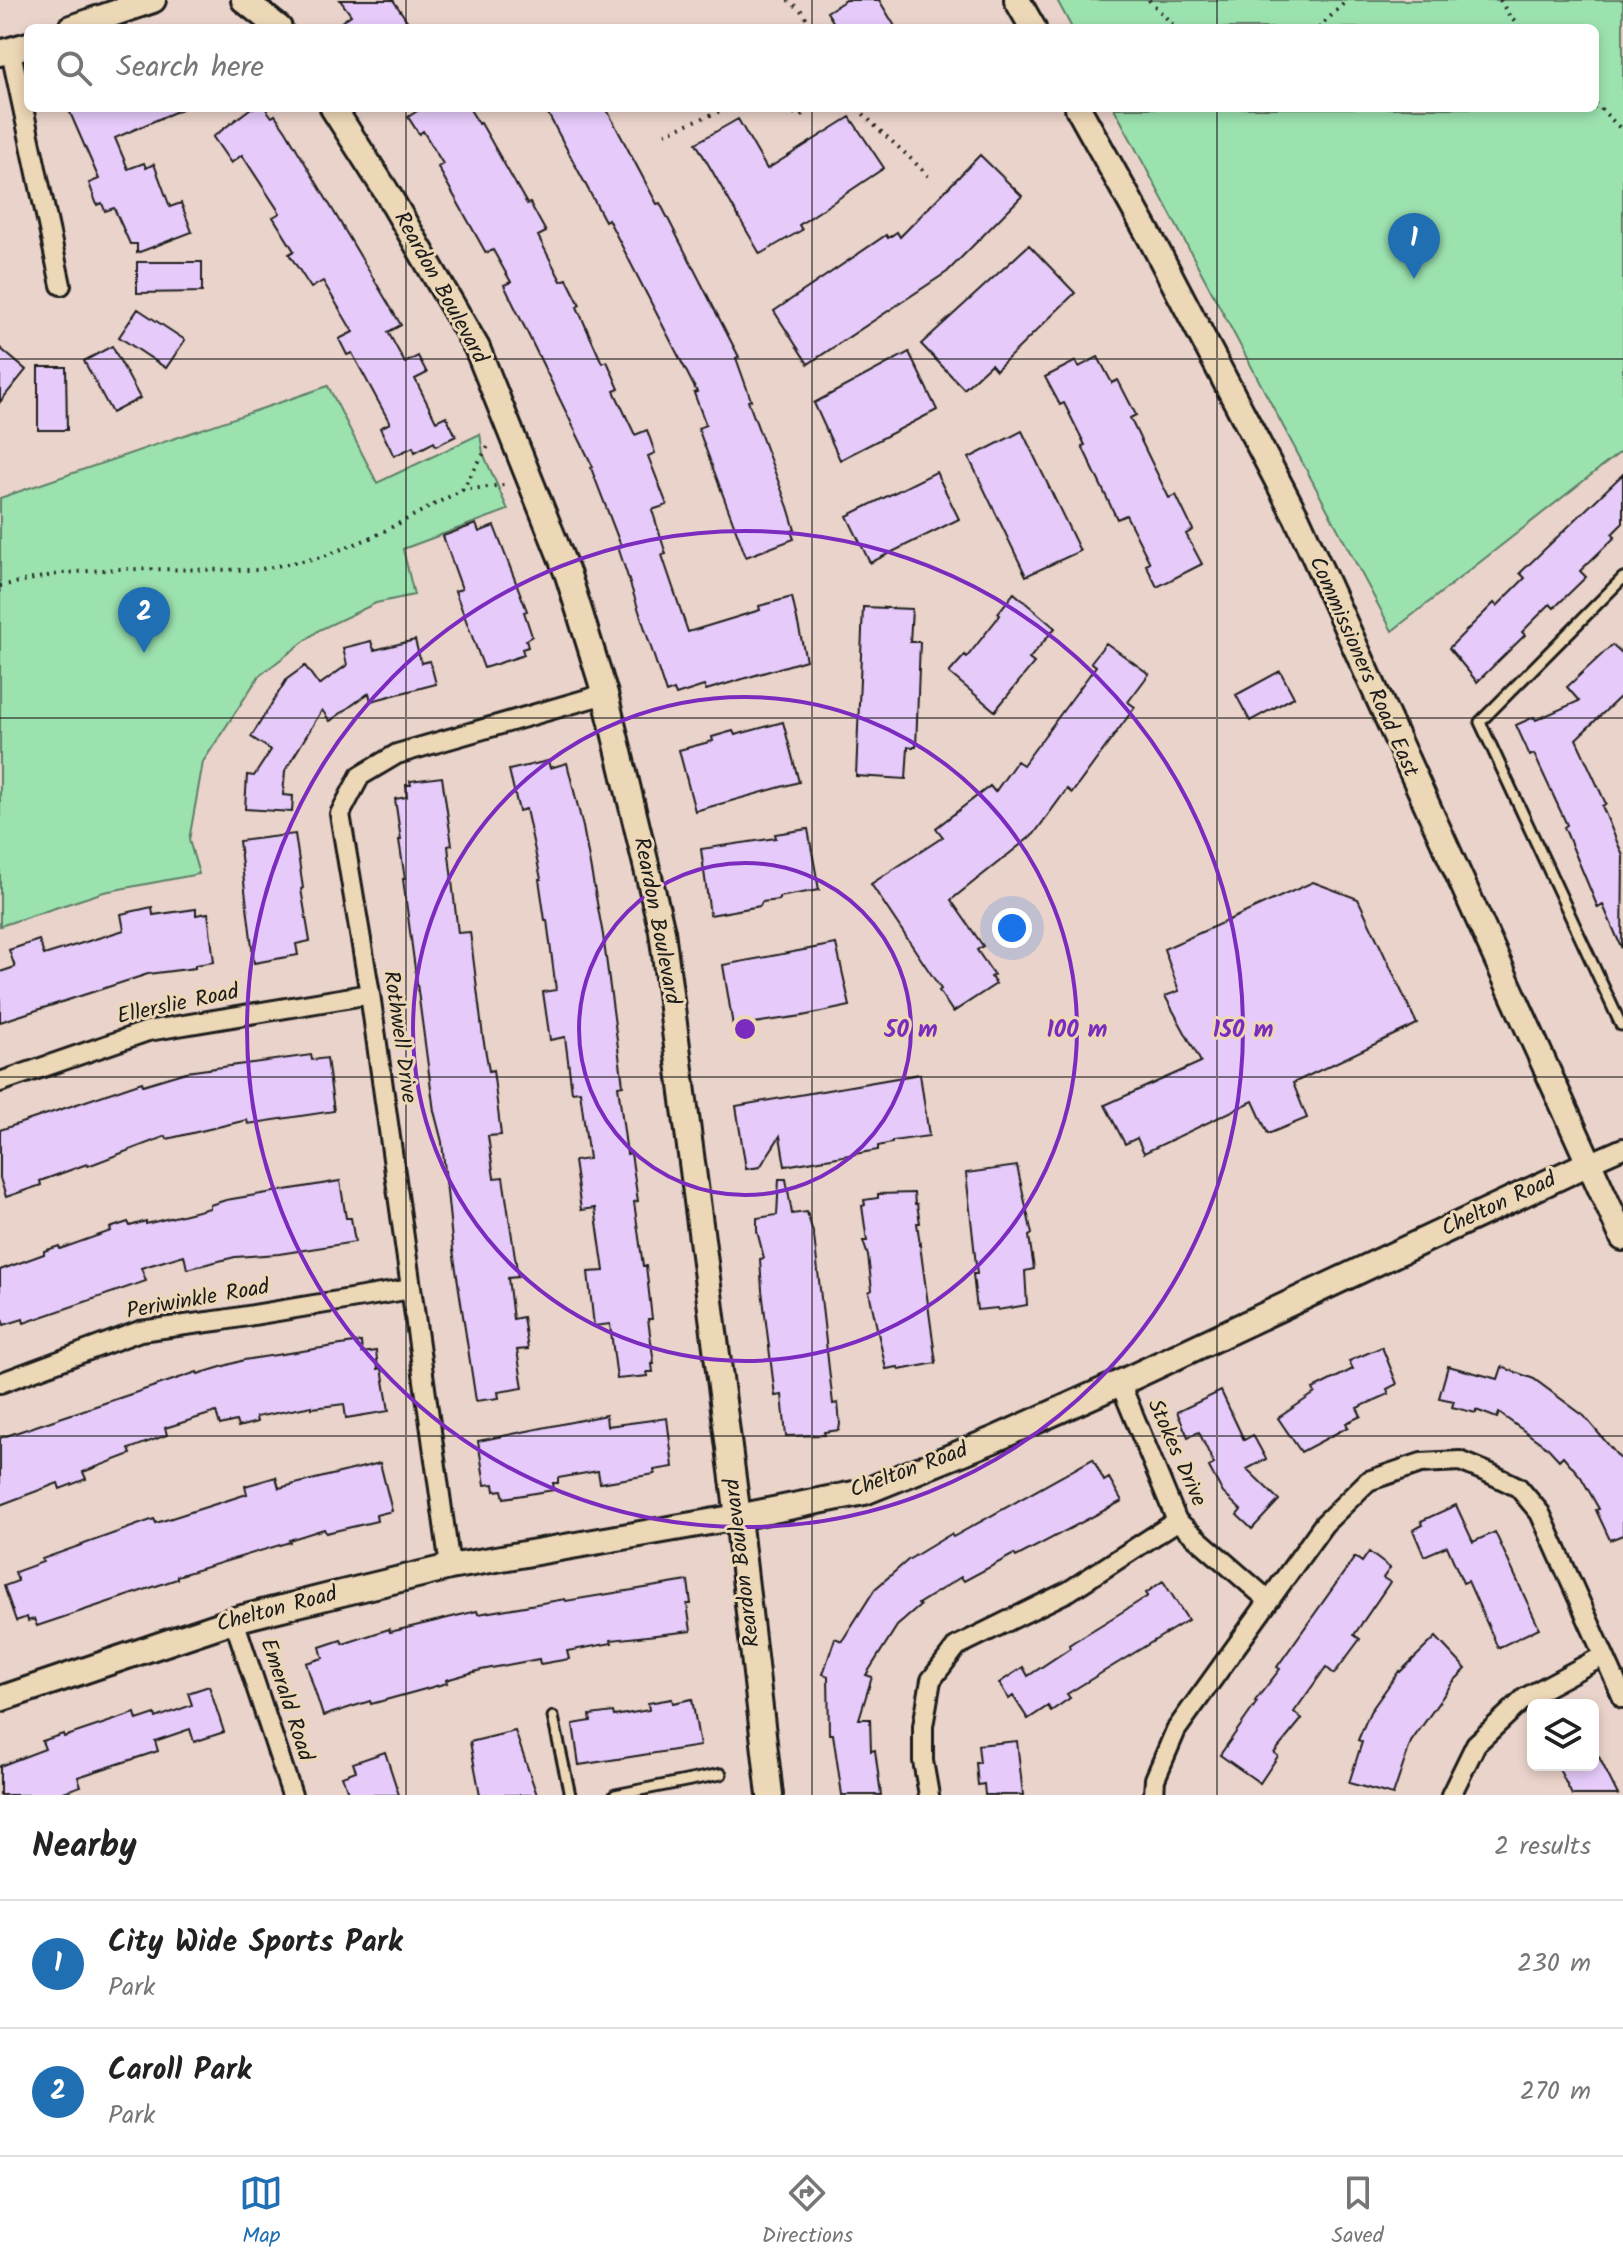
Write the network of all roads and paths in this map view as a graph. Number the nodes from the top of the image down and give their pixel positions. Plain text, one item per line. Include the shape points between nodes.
1 (244, 0) edge
2 (272, 0) edge
3 (788, 0) edge
4 (1017, 0) edge
5 (1149, 0) edge
6 (1347, 0) edge
7 (1500, 0) edge
8 (140, 2) edge
9 (82, 24) edge
10 (276, 24) edge
11 (280, 24) edge
12 (808, 24) edge
13 (1031, 24) edge
14 (1172, 24) edge
15 (1323, 24) edge
16 (1517, 24) edge
17 (13, 50) edge
18 (24, 104) edge
19 (1599, 107) edge
20 (26, 112) edge
21 (336, 112) edge
22 (718, 112) edge
23 (862, 112) edge
24 (1080, 112) edge
25 (1623, 131) edge
26 (665, 133) dead end
27 (928, 176) dead end
28 (61, 285) dead end
29 (490, 443) dead end
30 (504, 485) dead end
31 (462, 490) junction
32 (1623, 578) edge
33 (0, 586) edge
34 (605, 694) junction
35 (370, 994) junction
36 (1621, 1025) dead end
37 (0, 1082) edge
38 (1623, 1148) edge
39 (1589, 1163) junction
40 (1623, 1238) edge
41 (411, 1289) junction
42 (0, 1383) edge
43 (1120, 1383) junction
44 (738, 1517) junction
45 (1177, 1521) junction
46 (450, 1567) junction
47 (1268, 1600) junction
48 (234, 1620) junction
49 (1603, 1656) junction
50 (1623, 1698) edge
51 (0, 1699) edge
52 (553, 1717) dead end
53 (721, 1774) dead end
54 (292, 1795) edge
55 (570, 1795) edge
56 (615, 1795) edge
57 (770, 1795) edge
58 (929, 1795) edge
59 (1154, 1795) edge
60 (1451, 1795) edge

1 - 10 street
2 - 11 street
3 - 12 path
4 - 13 street
5 - 14 path
6 - 15 path
7 - 16 path
8 - 9 street
17 - 18 street
19 - 25 path
20 - 28 street
21 - 34 street, Reardon Boulevard via 477,348 568,575
22 - 26 path
23 - 27 path
24 - 39 street, Commissioners Road East via 1297,518
29 - 31 path
30 - 31 path
31 - 33 path via 322,557 257,570 62,573
32 - 36 lane via 1480,722
34 - 35 street, Rothwell Drive via 397,754 360,776 340,814
34 - 44 street, Reardon Boulevard via 662,931
35 - 37 street, Ellerslie Road via 148,1031
35 - 41 street, Rothwell Drive
38 - 39 street
39 - 40 street, Commissioners Road East
39 - 43 street, Chelton Road
41 - 42 street, Periwinkle Road via 140,1331
41 - 46 street, Rothwell Drive
43 - 44 street, Chelton Road via 864,1492
43 - 45 street, Stokes Drive
44 - 46 street, Chelton Road
44 - 57 street, Reardon Boulevard
45 - 47 street, Stokes Drive
45 - 58 street via 1069,1591 957,1646 931,1680 923,1726
46 - 48 street, Chelton Road
47 - 49 street via 1324,1524 1368,1481 1421,1463 1460,1461 1518,1487 1540,1513
47 - 59 street via 1176,1730 1155,1779
48 - 51 street, Chelton Road
48 - 54 street, Emerald Road
49 - 50 street
49 - 60 street via 1525,1698 1476,1744
52 - 55 lane
53 - 56 lane

